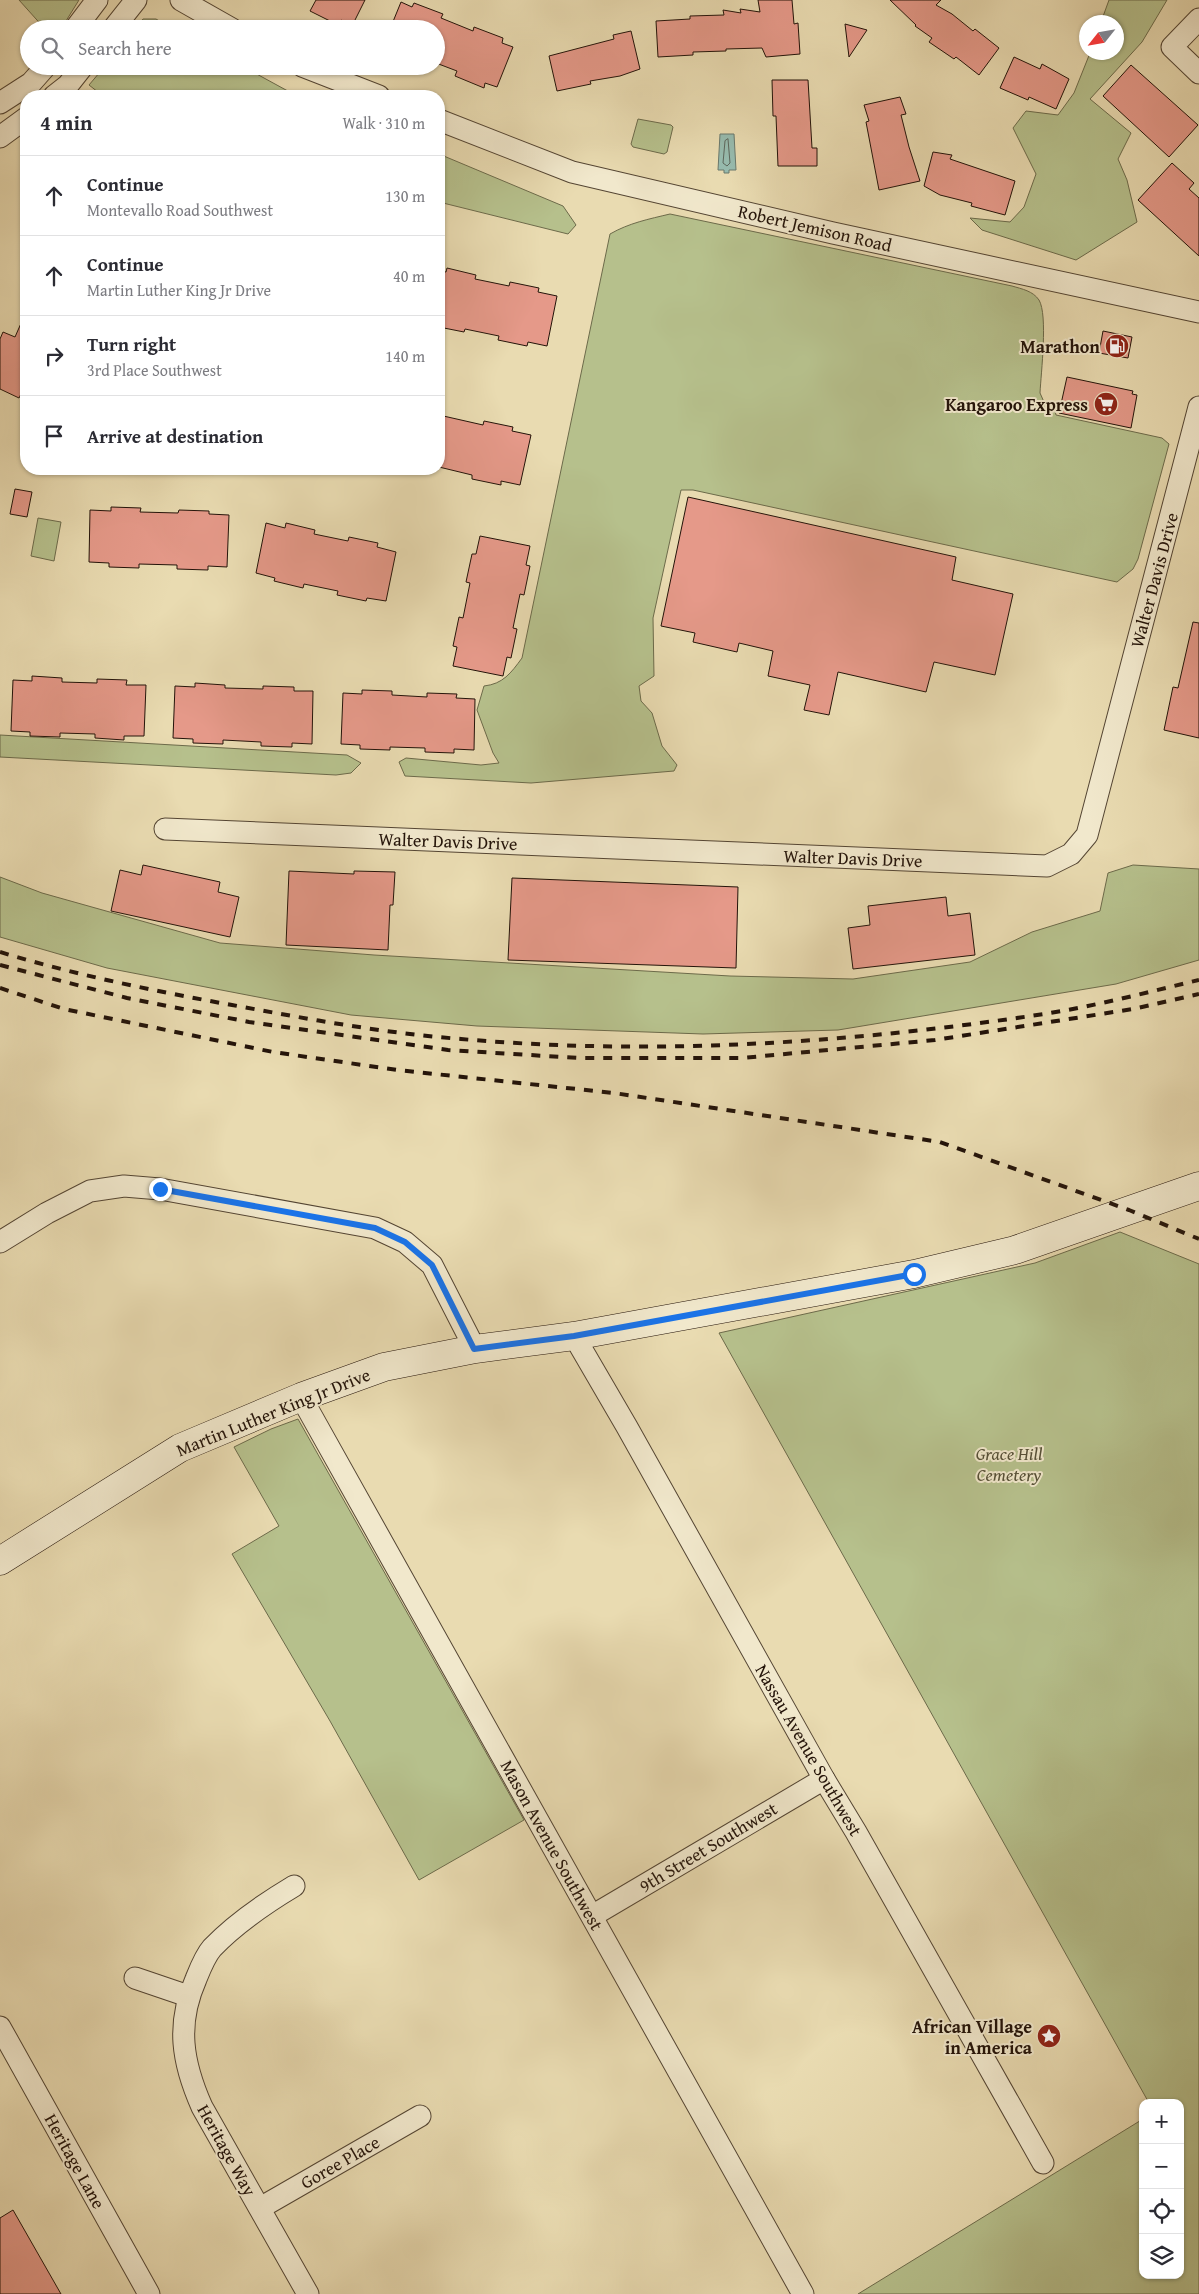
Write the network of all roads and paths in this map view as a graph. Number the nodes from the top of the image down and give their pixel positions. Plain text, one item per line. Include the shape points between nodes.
1 (97, 0) edge
2 (136, 0) edge
3 (181, 0) edge
4 (82, 20) edge
5 (120, 20) edge
6 (216, 20) edge
7 (1199, 20) edge
8 (1199, 73) edge
9 (38, 75) edge
10 (76, 75) edge
11 (325, 75) edge
12 (62, 90) edge
13 (364, 90) edge
14 (0, 103) edge
15 (20, 122) edge
16 (445, 122) edge
17 (0, 137) edge
18 (1199, 312) edge
19 (1199, 407) edge
20 (165, 829) dead end
21 (1199, 1186) edge
22 (0, 1242) edge
23 (574, 1336) junction
24 (474, 1349) junction
25 (301, 1397) junction
26 (0, 1561) edge
27 (824, 1779) junction
28 (294, 1886) dead end
29 (592, 1916) junction
30 (135, 1978) dead end
31 (188, 1996) junction
32 (0, 2028) edge
33 (420, 2116) dead end
34 (1043, 2163) dead end
35 (260, 2208) junction
36 (149, 2294) edge
37 (308, 2294) edge
38 (803, 2294) edge

1 - 4 street
2 - 5 street
3 - 6 street
7 - 8 street via 1172,47
9 - 14 street
10 - 12 street
11 - 13 street
15 - 17 street
16 - 18 street, Robert Jemison Road via 572,172 833,233
19 - 20 street, Walter Davis Drive via 1087,835 1071,854 1047,866
21 - 23 main road, Martin Luther King Jr Drive via 1015,1250 914,1274
22 - 24 street via 90,1191 124,1186 160,1189 375,1228 405,1242 432,1265
23 - 24 main road, Martin Luther King Jr Drive
23 - 27 street, Nassau Avenue Southwest
24 - 25 main road, Martin Luther King Jr Drive via 384,1368
25 - 26 main road, Martin Luther King Jr Drive via 180,1448
25 - 29 street, Mason Avenue Southwest
27 - 29 street, 9th Street Southwest
27 - 34 street, Nassau Avenue Southwest
28 - 31 street, Heritage Way via 247,1916 211,1950
29 - 38 street, Mason Avenue Southwest
30 - 31 street
31 - 35 street, Heritage Way via 183,2026 184,2049 195,2090
32 - 36 street, Heritage Lane
33 - 35 street, Goree Place
35 - 37 street, Heritage Way

